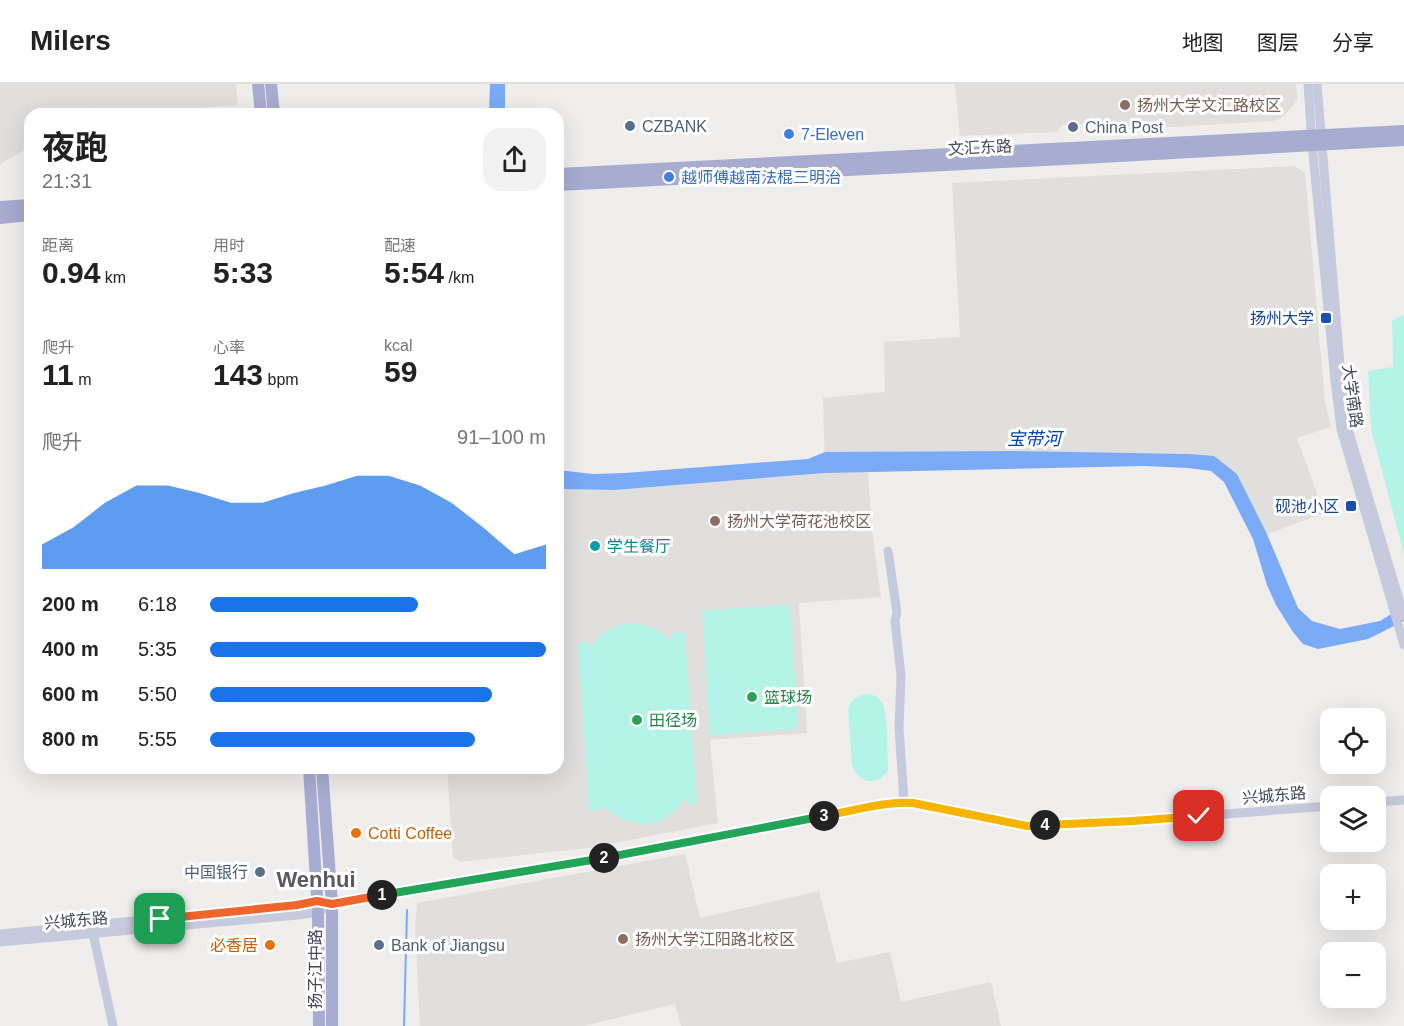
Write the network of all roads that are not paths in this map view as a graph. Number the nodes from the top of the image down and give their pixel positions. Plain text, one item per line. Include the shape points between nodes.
1 (258, 84) edge
2 (271, 84) edge
3 (1308, 84) edge
4 (1317, 84) edge
5 (260, 108) edge
6 (273, 108) edge
7 (1404, 131) edge
8 (1316, 140) junction
9 (1404, 140) edge
10 (564, 174) edge
11 (564, 185) edge
12 (24, 205) edge
13 (0, 207) edge
14 (24, 216) edge
15 (0, 218) edge
16 (888, 551) dead end
17 (1396, 605) junction
18 (1404, 616) edge
19 (1404, 645) edge
20 (309, 774) edge
21 (322, 774) edge
22 (1404, 800) edge
23 (1386, 801) edge
24 (904, 802) junction
25 (1320, 807) edge
26 (332, 904) junction
27 (318, 907) junction
28 (93, 933) junction
29 (0, 934) edge
30 (0, 942) edge
31 (113, 1026) edge
32 (319, 1026) edge
33 (332, 1026) edge

1 - 5 main road
2 - 6 main road
3 - 8 street
4 - 8 street
7 - 8 main road, 文汇东路
8 - 9 main road, 文汇东路
8 - 10 main road, 文汇东路
8 - 11 main road, 文汇东路 via 1083,158
8 - 17 street, 大学南路 via 1341,429
12 - 13 main road
14 - 15 main road
16 - 24 street via 897,613
17 - 18 street, 大学南路
17 - 19 street, 大学南路
20 - 27 main road, 扬子江中路
21 - 26 main road, 扬子江中路
22 - 23 street
24 - 25 street, 兴城东路 via 1027,826
24 - 26 street, 兴城东路
26 - 27 street, 兴城东路
26 - 33 main road, 扬子江中路
27 - 28 street, 兴城东路
27 - 29 street, 兴城东路 via 297,905
27 - 32 main road, 扬子江中路
28 - 30 street, 兴城东路
28 - 31 street

